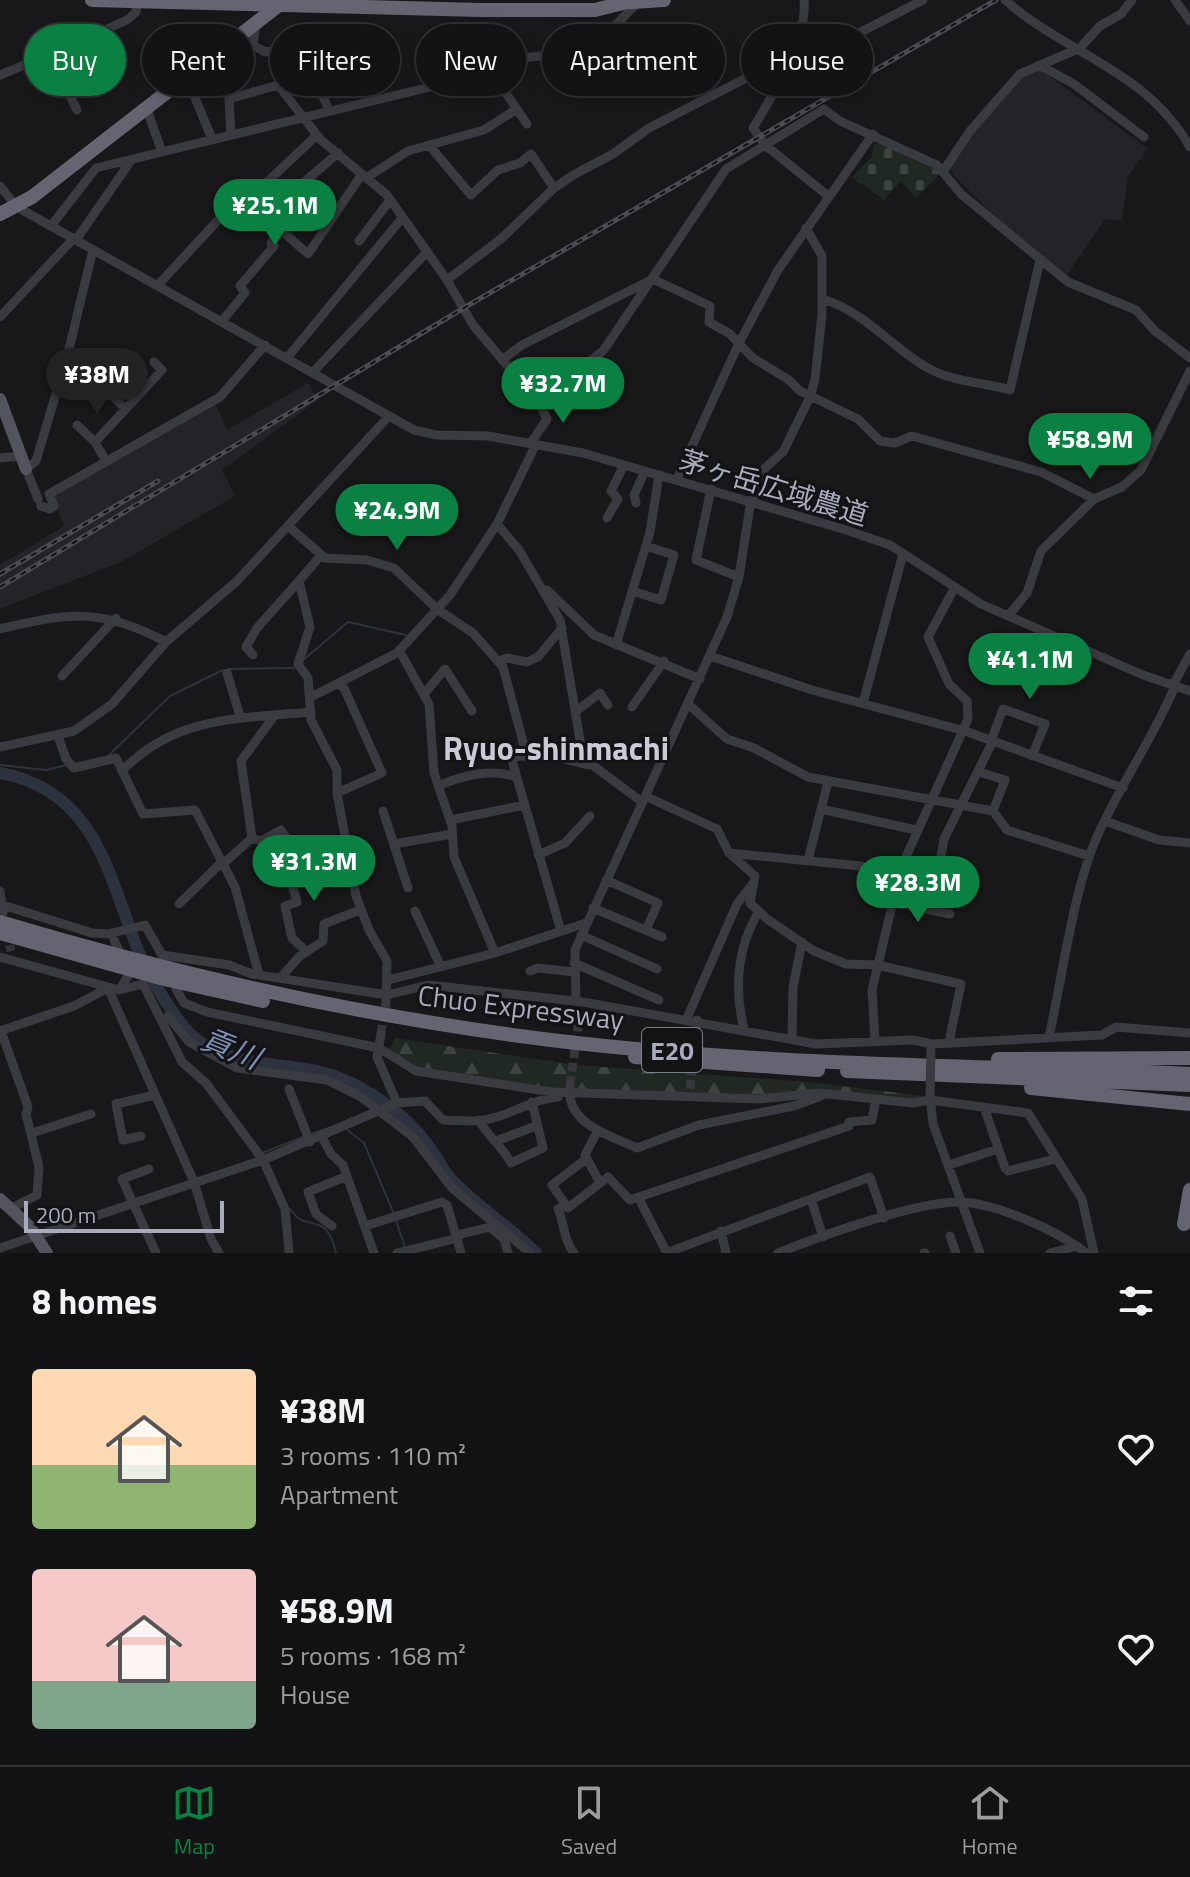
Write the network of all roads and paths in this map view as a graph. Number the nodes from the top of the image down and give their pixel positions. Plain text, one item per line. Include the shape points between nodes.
1 (92, 0) edge
2 (386, 0) edge
3 (664, 0) edge
4 (804, 0) edge
5 (923, 0) edge
6 (1005, 0) edge
7 (1132, 0) edge
8 (1175, 0) edge
9 (137, 2) junction
10 (630, 2) edge
11 (282, 3) edge
12 (234, 5) junction
13 (1190, 21) edge
14 (256, 22) junction
15 (118, 24) edge
16 (243, 24) edge
17 (253, 24) edge
18 (801, 24) edge
19 (873, 26) edge
20 (1080, 48) junction
21 (270, 51) edge
22 (526, 58) edge
23 (24, 65) edge
24 (1039, 65) junction
25 (0, 75) edge
26 (741, 79) edge
27 (416, 90) edge
28 (70, 96) edge
29 (160, 96) edge
30 (195, 96) edge
31 (323, 96) edge
32 (508, 96) edge
33 (770, 96) edge
34 (146, 107) junction
35 (517, 109) junction
36 (77, 110) dead end
37 (329, 110) junction
38 (301, 118) junction
39 (527, 124) dead end
40 (873, 134) junction
41 (231, 135) junction
42 (317, 135) junction
43 (1144, 137) dead end
44 (212, 139) junction
45 (429, 145) junction
46 (765, 145) junction
47 (1190, 147) edge
48 (162, 152) junction
49 (338, 153) junction
50 (83, 156) junction
51 (132, 159) junction
52 (96, 168) junction
53 (944, 170) junction
54 (364, 176) junction
55 (0, 186) edge
56 (554, 188) junction
57 (827, 195) junction
58 (390, 200) junction
59 (17, 207) junction
60 (0, 214) edge
61 (402, 218) junction
62 (51, 226) junction
63 (806, 228) junction
64 (281, 231) junction
65 (75, 239) junction
66 (359, 241) dead end
67 (93, 250) junction
68 (427, 252) junction
69 (1040, 260) junction
70 (653, 279) junction
71 (447, 280) junction
72 (158, 285) junction
73 (822, 299) junction
74 (0, 317) edge
75 (222, 321) junction
76 (739, 343) junction
77 (265, 345) junction
78 (68, 353) junction
79 (287, 358) junction
80 (1190, 358) edge
81 (502, 360) junction
82 (154, 362) dead end
83 (1190, 371) edge
84 (313, 372) junction
85 (810, 397) junction
86 (0, 399) edge
87 (540, 405) junction
88 (126, 409) junction
89 (388, 417) junction
90 (77, 425) dead end
91 (95, 442) junction
92 (534, 444) junction
93 (0, 458) edge
94 (106, 461) junction
95 (24, 462) junction
96 (624, 465) junction
97 (645, 471) junction
98 (659, 475) junction
99 (677, 479) junction
100 (711, 489) junction
101 (1094, 499) junction
102 (752, 501) junction
103 (636, 503) dead end
104 (607, 518) dead end
105 (497, 524) junction
106 (288, 526) junction
107 (646, 546) junction
108 (903, 554) junction
109 (321, 555) junction
110 (739, 577) junction
111 (299, 581) junction
112 (541, 585) junction
113 (955, 587) junction
114 (632, 591) junction
115 (437, 609) junction
116 (1008, 616) junction
117 (116, 618) junction
118 (562, 628) junction
119 (0, 629) edge
120 (166, 642) junction
121 (616, 645) junction
122 (399, 650) junction
123 (1190, 654) edge
124 (253, 655) dead end
125 (710, 656) junction
126 (499, 661) junction
127 (664, 661) junction
128 (227, 673) dead end
129 (62, 676) dead end
130 (700, 679) junction
131 (339, 685) junction
132 (1174, 685) junction
133 (1190, 691) edge
134 (424, 694) junction
135 (311, 697) junction
136 (863, 703) junction
137 (688, 704) junction
138 (608, 705) dead end
139 (632, 707) dead end
140 (472, 711) dead end
141 (311, 712) junction
142 (575, 712) junction
143 (240, 716) junction
144 (274, 716) junction
145 (965, 731) junction
146 (58, 736) junction
147 (992, 741) junction
148 (0, 747) edge
149 (1032, 756) junction
150 (527, 757) junction
151 (588, 765) junction
152 (122, 771) junction
153 (979, 772) junction
154 (516, 777) junction
155 (828, 782) junction
156 (438, 786) junction
157 (1123, 788) junction
158 (337, 793) junction
159 (644, 799) junction
160 (929, 802) junction
161 (525, 805) junction
162 (959, 806) junction
163 (821, 809) junction
164 (383, 811) dead end
165 (993, 811) junction
166 (590, 816) dead end
167 (450, 820) junction
168 (1105, 821) junction
169 (916, 830) junction
170 (452, 834) junction
171 (252, 838) junction
172 (1190, 843) edge
173 (291, 844) dead end
174 (394, 844) junction
175 (729, 853) junction
176 (538, 855) junction
177 (1089, 856) junction
178 (808, 860) junction
179 (223, 862) junction
180 (286, 863) dead end
181 (901, 868) junction
182 (938, 872) junction
183 (964, 874) dead end
184 (606, 880) junction
185 (754, 882) junction
186 (408, 888) dead end
187 (894, 890) junction
188 (0, 891) edge
189 (892, 902) junction
190 (179, 904) dead end
191 (593, 908) junction
192 (360, 910) junction
193 (1, 911) edge
194 (415, 911) dead end
195 (759, 911) junction
196 (950, 914) dead end
197 (586, 923) junction
198 (646, 930) junction
199 (561, 931) junction
200 (0, 933) edge
201 (111, 933) junction
202 (581, 935) junction
203 (662, 937) dead end
204 (802, 942) junction
205 (307, 952) junction
206 (495, 953) junction
207 (0, 957) edge
208 (126, 964) junction
209 (877, 965) junction
210 (163, 966) junction
211 (441, 967) junction
212 (574, 967) junction
213 (657, 969) dead end
214 (530, 971) dead end
215 (259, 975) junction
216 (280, 978) junction
217 (388, 980) junction
218 (108, 988) junction
219 (176, 989) dead end
220 (119, 990) junction
221 (386, 999) junction
222 (659, 1000) dead end
223 (580, 1005) junction
224 (168, 1016) dead end
225 (692, 1019) junction
226 (744, 1029) junction
227 (0, 1031) edge
228 (696, 1032) tunnel mouth
229 (1190, 1033) edge
230 (171, 1034) junction
231 (381, 1034) tunnel mouth
232 (1049, 1037) junction
233 (792, 1039) junction
234 (875, 1041) junction
235 (949, 1042) junction
236 (932, 1046) junction
237 (378, 1048) junction
238 (1190, 1058) edge
239 (854, 1062) junction
240 (886, 1074) junction
241 (1190, 1074) edge
242 (1190, 1085) edge
243 (289, 1089) dead end
244 (570, 1091) junction
245 (825, 1094) junction
246 (155, 1095) junction
247 (930, 1098) junction
248 (876, 1099) junction
249 (532, 1102) junction
250 (397, 1103) junction
251 (1190, 1104) edge
252 (984, 1107) junction
253 (381, 1111) junction
254 (91, 1114) dead end
255 (479, 1120) junction
256 (536, 1126) junction
257 (598, 1130) junction
258 (32, 1133) junction
259 (141, 1136) dead end
260 (322, 1137) junction
261 (499, 1140) junction
262 (310, 1142) junction
263 (998, 1149) junction
264 (265, 1159) junction
265 (586, 1159) junction
266 (1055, 1159) junction
267 (949, 1165) junction
268 (149, 1169) dead end
269 (347, 1176) junction
270 (194, 1182) junction
271 (600, 1183) junction
272 (1190, 1190) edge
273 (638, 1197) junction
274 (0, 1199) edge
275 (811, 1199) junction
276 (964, 1202) junction
277 (132, 1204) junction
278 (564, 1205) junction
279 (12, 1208) junction
280 (884, 1218) junction
281 (1184, 1224) dead end
282 (332, 1226) dead end
283 (365, 1226) junction
284 (721, 1231) junction
285 (36, 1234) junction
286 (457, 1236) junction
287 (950, 1236) dead end
288 (823, 1237) junction
289 (1077, 1246) junction
290 (0, 1248) edge
291 (439, 1248) edge
292 (791, 1250) edge
293 (403, 1252) edge
294 (47, 1253) edge
295 (156, 1253) edge
296 (219, 1253) edge
297 (289, 1253) edge
298 (374, 1253) edge
299 (461, 1253) edge
300 (508, 1253) edge
301 (530, 1253) edge
302 (574, 1253) edge
303 (666, 1253) edge
304 (726, 1253) edge
305 (778, 1253) edge
306 (956, 1253) edge
307 (980, 1253) edge
308 (1050, 1253) edge
309 (1086, 1253) edge
310 (1094, 1253) edge

1 - 9 highway
2 - 10 highway
3 - 10 highway
4 - 18 street
5 - 19 street
6 - 20 street
7 - 20 street
8 - 13 street
9 - 12 highway
9 - 15 street via 136,12
10 - 11 highway via 595,10
10 - 22 street via 603,38
11 - 12 highway
11 - 14 highway
12 - 16 highway
14 - 17 highway
14 - 21 street via 253,45
20 - 24 street
20 - 47 street via 1115,69 1175,122
23 - 25 street
24 - 43 street via 1074,84
24 - 53 street via 1020,74
26 - 56 street via 649,128
27 - 37 street
28 - 36 street
29 - 34 highway
30 - 44 street
31 - 37 street
32 - 35 street
33 - 46 street via 753,128
34 - 48 street
34 - 50 highway
35 - 39 street
35 - 45 street via 484,130
37 - 38 street
38 - 41 street
38 - 41 street via 278,85 229,99
38 - 42 street
40 - 46 street via 824,109
40 - 53 street
40 - 57 street
41 - 44 street
42 - 49 street
42 - 72 street via 264,185 232,205
44 - 48 street
45 - 54 street
45 - 56 street via 471,195 498,170 531,154
46 - 57 street
46 - 70 street via 726,169
48 - 51 street
49 - 54 street
49 - 64 street via 265,216
50 - 52 street
50 - 59 highway
51 - 52 street
51 - 65 street
52 - 62 street
53 - 69 street via 961,194
54 - 58 street
54 - 64 street via 308,254
55 - 59 street, 茅ヶ岳広域農道
56 - 71 street via 502,238
57 - 63 street
58 - 61 street
58 - 66 street
59 - 60 highway
59 - 62 street, 茅ヶ岳広域農道
61 - 68 street
61 - 79 street
62 - 65 street, 茅ヶ岳広域農道
63 - 73 street via 822,256
63 - 76 street
64 - 75 street via 240,286 245,293
65 - 67 street, 茅ヶ岳広域農道
65 - 74 street
67 - 72 street, 茅ヶ岳広域農道
67 - 78 street
68 - 71 street
68 - 84 street
69 - 73 street via 1010,390 926,367 856,312
69 - 80 street via 1068,282 1136,310
70 - 76 street via 710,306 709,322
70 - 81 street
70 - 87 street via 603,351
71 - 81 street via 462,309
72 - 75 street, 茅ヶ岳広域農道
73 - 85 street via 820,350
75 - 77 street, 茅ヶ岳広域農道
76 - 85 street
76 - 99 street
77 - 79 street, 茅ヶ岳広域農道
77 - 94 street via 220,397
78 - 88 street
78 - 95 street via 36,461
79 - 84 street, 茅ヶ岳広域農道
81 - 87 street
82 - 88 street via 162,370
83 - 101 street via 1141,470 1122,487
84 - 89 street, 茅ヶ岳広域農道
85 - 101 street via 858,419 880,441 895,443 912,436 1041,472
85 - 102 street via 783,452 765,468
86 - 95 main road
87 - 92 street via 547,419
88 - 91 street
89 - 92 street, 茅ヶ岳広域農道 via 436,435
89 - 106 street
90 - 91 street
91 - 94 street
92 - 96 street, 茅ヶ岳広域農道
92 - 105 street
93 - 95 street
94 - 95 street via 49,494 54,506 39,503
96 - 97 street, 茅ヶ岳広域農道
96 - 104 street via 611,491 618,499
97 - 98 street, 茅ヶ岳広域農道
97 - 103 street via 634,495
98 - 99 street, 茅ヶ岳広域農道
98 - 107 street
99 - 100 street, 茅ヶ岳広域農道
100 - 102 street, 茅ヶ岳広域農道
100 - 110 street via 696,560
101 - 116 street via 1041,551 1027,593
102 - 108 street, 茅ヶ岳広域農道 via 890,545
102 - 110 street
105 - 112 street
105 - 115 street
106 - 109 street
106 - 120 street via 237,581
107 - 114 street
107 - 114 street via 674,555 661,600
108 - 113 street, 茅ヶ岳広域農道
108 - 136 street
109 - 111 street
109 - 115 street via 394,568
110 - 125 street
111 - 124 street via 257,628 246,647
111 - 135 street via 310,627 299,666 308,678
112 - 118 street
112 - 121 street via 594,635
113 - 116 street, 茅ヶ岳広域農道
113 - 145 street via 928,637 949,684 967,701
114 - 121 street
115 - 122 street
115 - 126 street via 473,633
116 - 132 street, 茅ヶ岳広域農道
117 - 119 street via 33,621
117 - 120 street
117 - 129 street
118 - 126 street via 538,657
118 - 142 street
120 - 146 street via 112,704 90,723
121 - 127 street
122 - 131 street
122 - 134 street
123 - 132 street
125 - 130 street
125 - 136 street
126 - 150 street
127 - 130 street
127 - 139 street
128 - 143 street
130 - 137 street
131 - 135 street
131 - 158 street via 382,773
132 - 133 street, 茅ヶ岳広域農道
132 - 157 street via 1157,730
134 - 140 street via 445,669
134 - 156 street via 432,717
135 - 141 street
136 - 145 street
137 - 155 street via 727,739
137 - 159 street
138 - 142 street via 600,693
141 - 144 street
141 - 158 street via 337,770
142 - 151 street
143 - 144 street
143 - 152 street via 179,732 141,752
144 - 171 street via 241,761
145 - 147 street
145 - 160 street
146 - 148 street
146 - 152 street via 71,765 116,758
147 - 149 street
147 - 149 street via 1003,709 1045,724
147 - 153 street
149 - 157 street
150 - 151 street via 545,754
150 - 154 street via 511,757
151 - 159 street
152 - 179 street via 143,814 195,810
153 - 162 street
153 - 165 street via 1005,780
154 - 156 street via 475,775
154 - 161 street
155 - 160 street
155 - 163 street
156 - 167 street
157 - 168 street
158 - 192 street
159 - 175 street via 717,829
159 - 184 street
160 - 162 street
160 - 169 street
161 - 167 street
161 - 176 street
162 - 165 street
162 - 182 street via 941,847
163 - 169 street
163 - 178 street
164 - 174 street
165 - 177 street via 1007,830
166 - 176 street via 565,843
167 - 170 street
168 - 172 street via 1159,840
168 - 177 street
169 - 181 street
170 - 174 street
170 - 206 street via 454,857
171 - 173 street via 261,841 281,830
171 - 179 street
174 - 186 street
175 - 178 street
175 - 185 street via 755,876
176 - 199 street
177 - 232 street
178 - 187 street via 861,866
179 - 190 street
179 - 215 street
180 - 205 street via 297,902 285,906 292,938
181 - 182 street
181 - 187 street
182 - 183 street
184 - 191 street
184 - 198 street via 658,903
185 - 195 street via 750,903
185 - 225 street via 737,904
187 - 189 street
188 - 193 street
189 - 196 street
189 - 209 street
191 - 197 street
191 - 198 street
192 - 205 street via 324,924 323,941
192 - 217 street via 387,961
193 - 201 street
193 - 208 highway, Chuo Expressway / E20
194 - 211 street
195 - 204 street
195 - 226 street via 740,958 738,997
197 - 199 street
197 - 202 street
198 - 203 street
199 - 206 street
200 - 208 highway, Chuo Expressway / E20
201 - 208 street
201 - 210 street via 138,925 148,928
202 - 212 street
202 - 213 street
204 - 209 street via 846,964
204 - 233 street via 793,987
205 - 216 street
206 - 211 street
207 - 218 street
208 - 210 highway, Chuo Expressway / E20
208 - 220 street
209 - 234 street via 872,990
209 - 235 street via 961,984
210 - 215 street via 229,965
210 - 239 highway, Chuo Expressway / E20 via 341,1007 521,1036
210 - 240 highway, Chuo Expressway / E20 via 340,1016 520,1045
211 - 217 street
212 - 214 street
212 - 222 street
212 - 223 street
215 - 216 street
216 - 221 street
217 - 221 street
218 - 220 street
218 - 227 street via 74,1006
218 - 246 street
219 - 237 street via 184,1003 207,1012
220 - 230 street via 143,984
221 - 223 street via 428,985
223 - 225 street
224 - 230 street
225 - 226 street
225 - 228 street
226 - 233 street
227 - 258 street
229 - 232 street via 1116,1027 1102,1035
230 - 253 street via 237,1068 327,1080
230 - 264 street via 189,1071 206,1083
231 - 237 street
232 - 235 street
233 - 234 street via 816,1044
234 - 236 street
235 - 236 street
236 - 247 street, bridge
237 - 244 street via 416,1071
237 - 250 street via 381,1071
238 - 239 highway
239 - 241 highway, Chuo Expressway / E20
240 - 242 highway, Chuo Expressway / E20
240 - 251 highway
243 - 262 street
244 - 245 street via 759,1099
244 - 249 street
244 - 257 street via 579,1118
245 - 248 street
245 - 257 street via 794,1106 699,1125 647,1147 637,1148
246 - 259 street via 116,1104 123,1140
246 - 270 street
247 - 248 street
247 - 252 street
247 - 267 street via 933,1124
248 - 273 street via 872,1120 849,1122
249 - 255 street
249 - 256 street
250 - 253 street
250 - 255 street via 425,1101 443,1120
252 - 263 street
252 - 266 street via 1028,1113
253 - 260 street
253 - 301 street via 413,1137 452,1188
254 - 258 street
255 - 261 street via 486,1133
256 - 261 street
256 - 261 street via 543,1148 511,1163
257 - 265 street
258 - 279 street via 39,1167 37,1195
260 - 262 street
260 - 269 street
262 - 264 street
263 - 266 street via 1008,1171
263 - 267 street
264 - 270 street
264 - 297 street via 285,1209
265 - 271 street
265 - 278 street via 552,1185
266 - 310 street via 1082,1199
267 - 276 street
268 - 277 street via 122,1179
269 - 282 street via 308,1192 316,1214
269 - 283 street
270 - 277 street
270 - 296 street
271 - 273 street via 608,1177 630,1200
271 - 278 street via 568,1208
272 - 281 highway
273 - 303 street
274 - 279 main road
275 - 280 street via 870,1177
275 - 284 street
275 - 288 street
276 - 280 street via 935,1203
276 - 289 street via 1051,1229
276 - 307 street
277 - 285 street
277 - 295 street
278 - 302 street via 558,1209 565,1223 564,1241
279 - 285 main road
280 - 288 street
283 - 286 street via 442,1202
283 - 298 street
284 - 303 street
284 - 304 street
285 - 290 street
285 - 294 main road
286 - 291 street
286 - 299 street
286 - 300 street via 490,1227 504,1239
287 - 306 street
288 - 292 street
289 - 308 street
289 - 309 street
291 - 293 street
292 - 305 street

